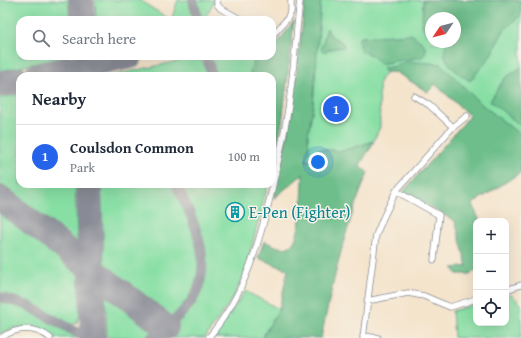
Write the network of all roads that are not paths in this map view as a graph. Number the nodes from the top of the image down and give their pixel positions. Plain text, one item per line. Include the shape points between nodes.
1 (217, 0) edge
2 (283, 0) edge
3 (300, 0) edge
4 (290, 2) edge
5 (235, 16) edge
6 (276, 31) edge
7 (414, 96) dead end
8 (467, 116) dead end
9 (453, 127) junction
10 (276, 167) edge
11 (271, 188) edge
12 (396, 191) junction
13 (434, 260) dead end
14 (521, 285) edge
15 (509, 289) edge
16 (473, 300) edge
17 (367, 301) junction
18 (363, 337) edge
19 (1, 338) edge
20 (50, 338) edge
21 (208, 338) edge
22 (378, 338) edge

1 - 5 street via 220,8
2 - 4 street
3 - 10 street via 286,122
4 - 6 street via 287,19
7 - 9 street via 431,106
8 - 9 street
9 - 12 street
11 - 21 street via 260,239 242,287 218,327
12 - 13 street via 439,215
12 - 17 street via 376,235
14 - 15 street
16 - 17 street via 450,307 424,296 408,293
17 - 18 street
18 - 22 street
19 - 20 street via 24,329

